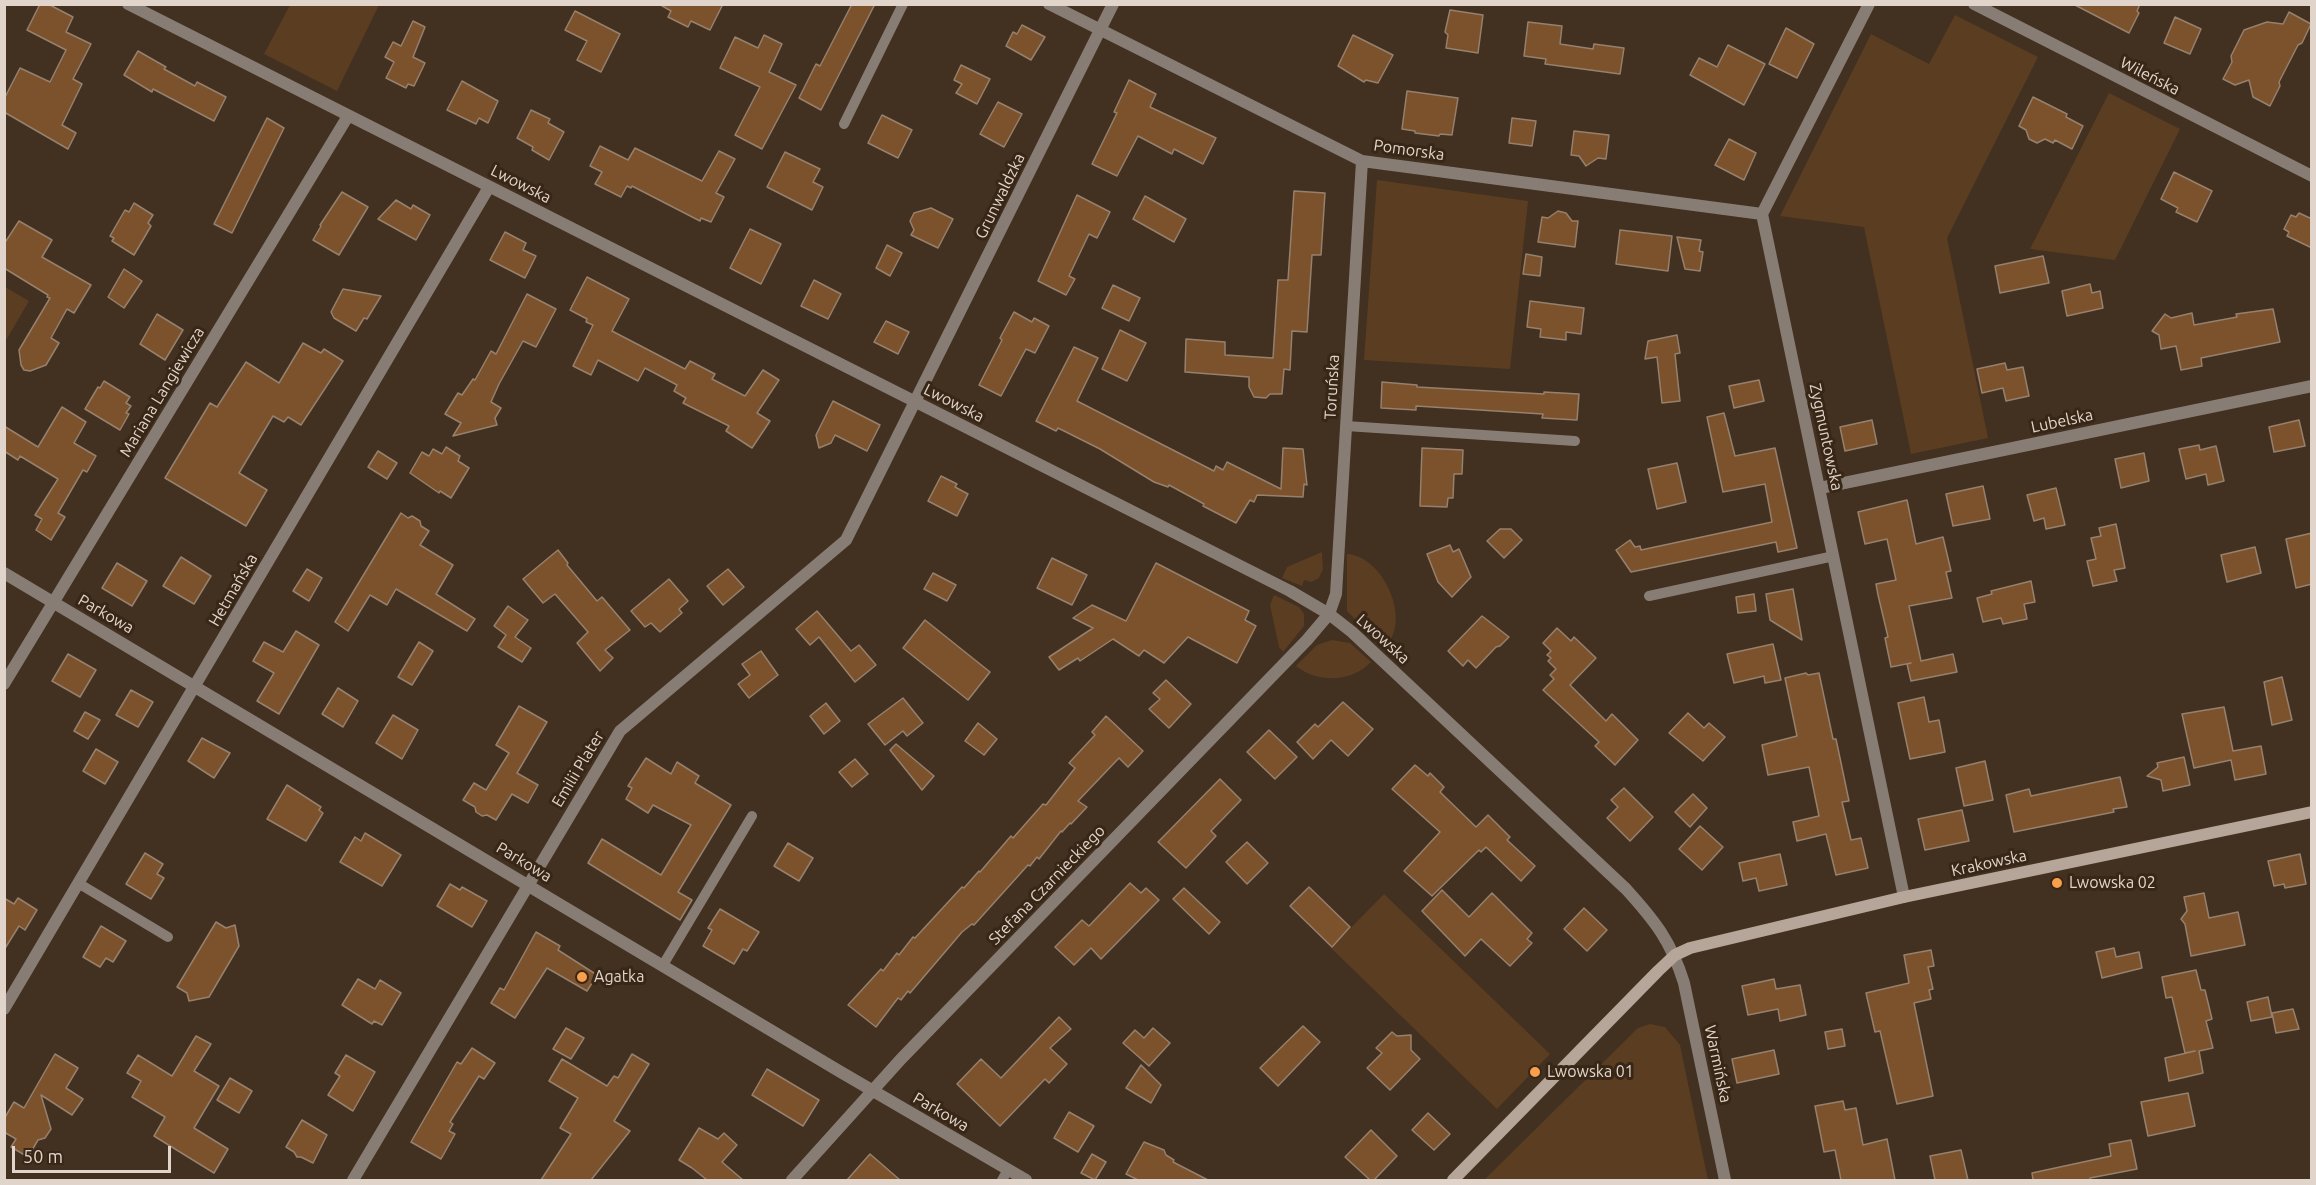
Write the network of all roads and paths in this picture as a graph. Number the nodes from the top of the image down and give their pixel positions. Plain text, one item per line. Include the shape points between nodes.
1 (128, 4) edge
2 (903, 4) edge
3 (1049, 4) edge
4 (1113, 4) edge
5 (1869, 4) edge
6 (1974, 4) edge
7 (1100, 30) junction
8 (348, 116) junction
9 (844, 124) dead end
10 (1362, 161) junction
11 (2312, 176) edge
12 (489, 187) junction
13 (1762, 214) junction
14 (2312, 386) edge
15 (916, 402) junction
16 (1346, 426) junction
17 (1575, 441) dead end
18 (1820, 488) junction
19 (1834, 556) junction
20 (4, 573) edge
21 (1649, 596) dead end
22 (54, 603) junction
23 (1329, 614) junction
24 (4, 684) edge
25 (196, 686) junction
26 (2312, 812) edge
27 (752, 816) dead end
28 (78, 883) junction
29 (528, 884) junction
30 (1904, 897) junction
31 (168, 937) dead end
32 (1675, 955) junction
33 (663, 965) junction
34 (4, 1009) edge
35 (872, 1090) junction
36 (1005, 1175) edge
37 (353, 1180) edge
38 (795, 1180) edge
39 (1026, 1180) edge
40 (1453, 1180) edge
41 (1725, 1180) edge

1 - 8 street, Lwowska
2 - 9 lane
3 - 7 street, Pomorska
4 - 7 street, Grunwaldzka
5 - 13 street
6 - 11 street, Wileńska
7 - 10 street, Pomorska
7 - 15 street, Grunwaldzka
8 - 12 street, Lwowska
8 - 22 street, Mariana Langiewicza
10 - 13 street, Pomorska
10 - 16 street, Toruńska
12 - 15 street, Lwowska
12 - 25 street, Hetmańska
13 - 18 street, Zygmuntowska
14 - 18 street, Lubelska
15 - 23 street, Lwowska
15 - 29 street, Emilii Plater via 846,540 620,731
16 - 17 lane
16 - 23 street, Toruńska via 1336,594
18 - 19 street, Zygmuntowska
19 - 21 lane
19 - 30 street, Zygmuntowska
20 - 22 street, Parkowa
22 - 24 street, Mariana Langiewicza
22 - 25 street, Parkowa
23 - 32 street, Lwowska via 1626,888 1662,931
23 - 35 street, Stefana Czarnieckiego
25 - 28 street, Hetmańska
25 - 29 street, Parkowa
26 - 30 street, Krakowska
27 - 33 lane
28 - 31 lane
28 - 34 street, Hetmańska
29 - 33 street, Parkowa
29 - 37 street, Emilii Plater
30 - 32 street, Krakowska via 1725,938
32 - 40 street
32 - 41 street, Warmińska
33 - 35 street, Parkowa
35 - 36 street, Parkowa
35 - 38 street, Stefana Czarnieckiego
36 - 39 street, Parkowa

